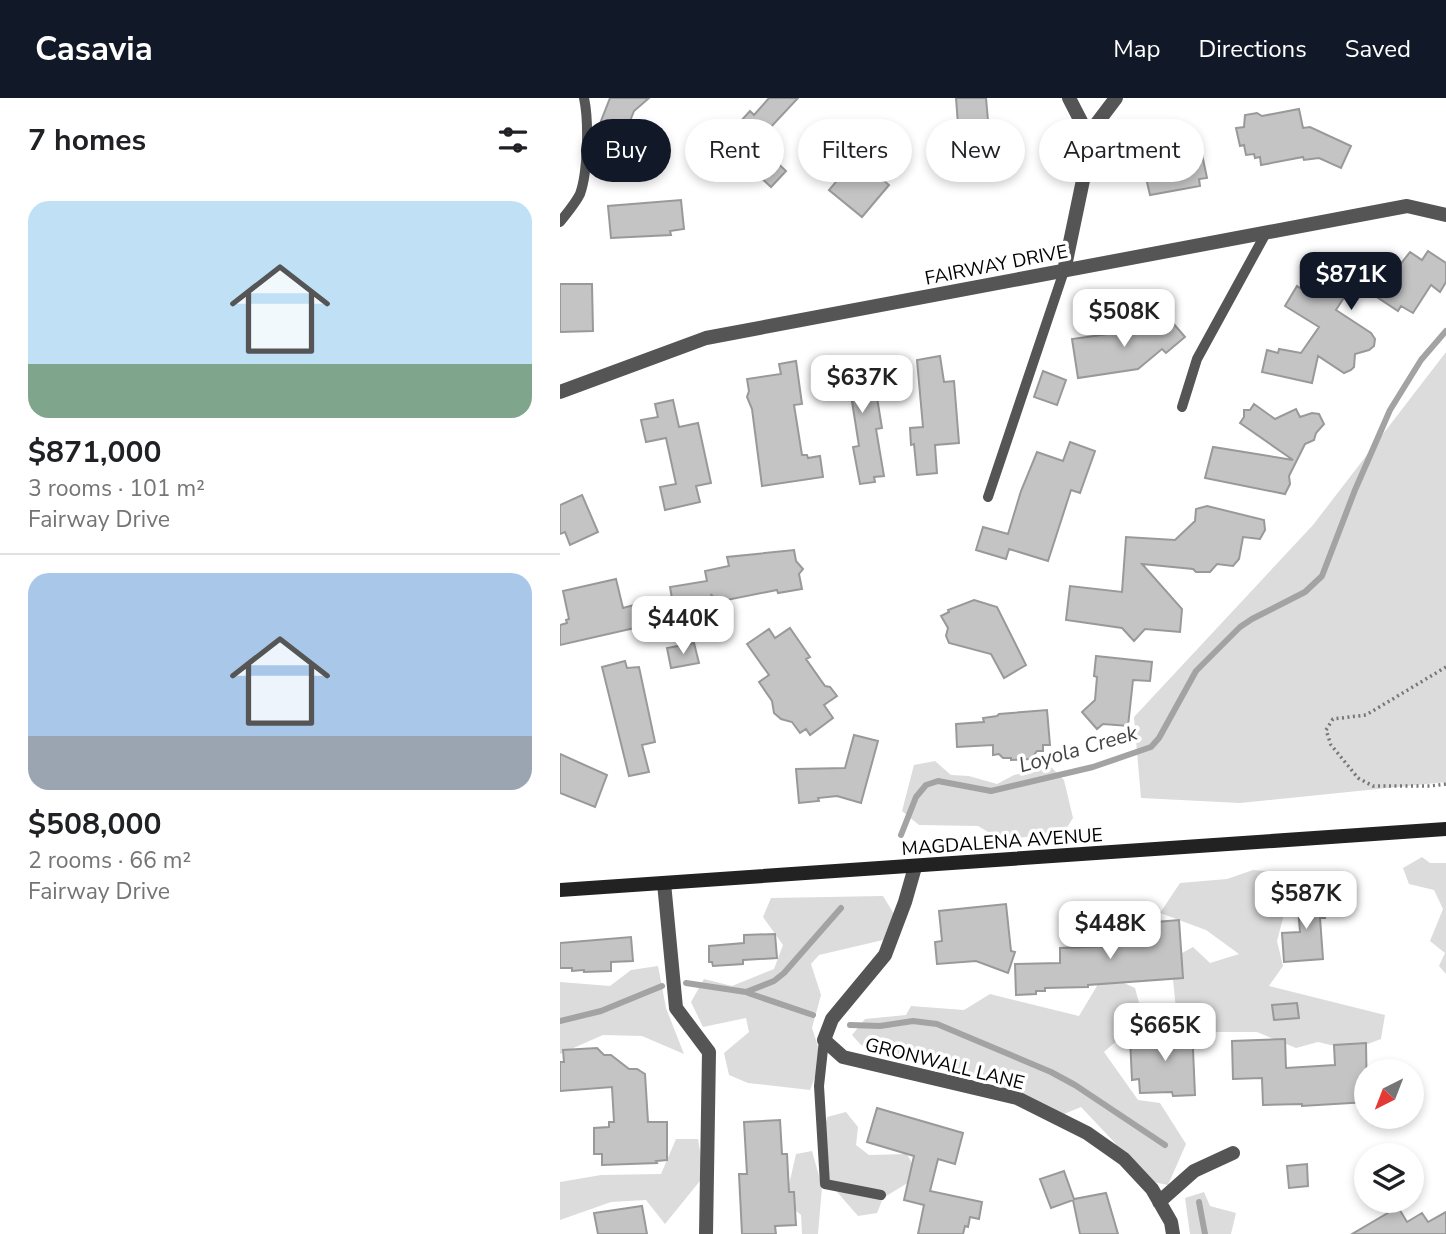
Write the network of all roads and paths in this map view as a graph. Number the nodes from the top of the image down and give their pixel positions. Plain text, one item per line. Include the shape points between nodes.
1 (584, 98) edge
2 (1069, 98) edge
3 (1116, 98) edge
4 (1080, 119) edge
5 (1100, 119) edge
6 (1082, 182) edge
7 (1446, 215) edge
8 (560, 222) edge
9 (1266, 233) junction
10 (1064, 271) junction
11 (560, 392) edge
12 (1182, 407) dead end
13 (988, 497) dead end
14 (1446, 667) edge
15 (1446, 783) edge
16 (1446, 829) edge
17 (915, 867) junction
18 (664, 883) junction
19 (560, 890) edge
20 (824, 1040) junction
21 (1233, 1153) dead end
22 (881, 1195) dead end
23 (1159, 1202) junction
24 (706, 1234) edge
25 (1173, 1234) edge

1 - 8 lane via 583,183
2 - 4 street
3 - 5 street
6 - 10 street
7 - 9 street, FAIRWAY DRIVE via 1406,206
9 - 10 street, FAIRWAY DRIVE
9 - 12 lane via 1197,359
10 - 11 street, FAIRWAY DRIVE via 706,338
10 - 13 lane
14 - 15 path via 1366,715 1333,719 1326,730 1331,745 1358,778 1373,786
16 - 17 main road, MAGDALENA AVENUE
17 - 18 main road, MAGDALENA AVENUE
17 - 20 street via 885,955 832,1019
18 - 19 main road, MAGDALENA AVENUE
18 - 24 street via 676,1007 709,1052
20 - 22 lane via 819,1086 825,1184
20 - 23 street, GRONWALL LANE via 843,1057 1017,1098 1087,1133 1124,1159
21 - 23 street via 1194,1171
23 - 25 street, GRONWALL LANE

